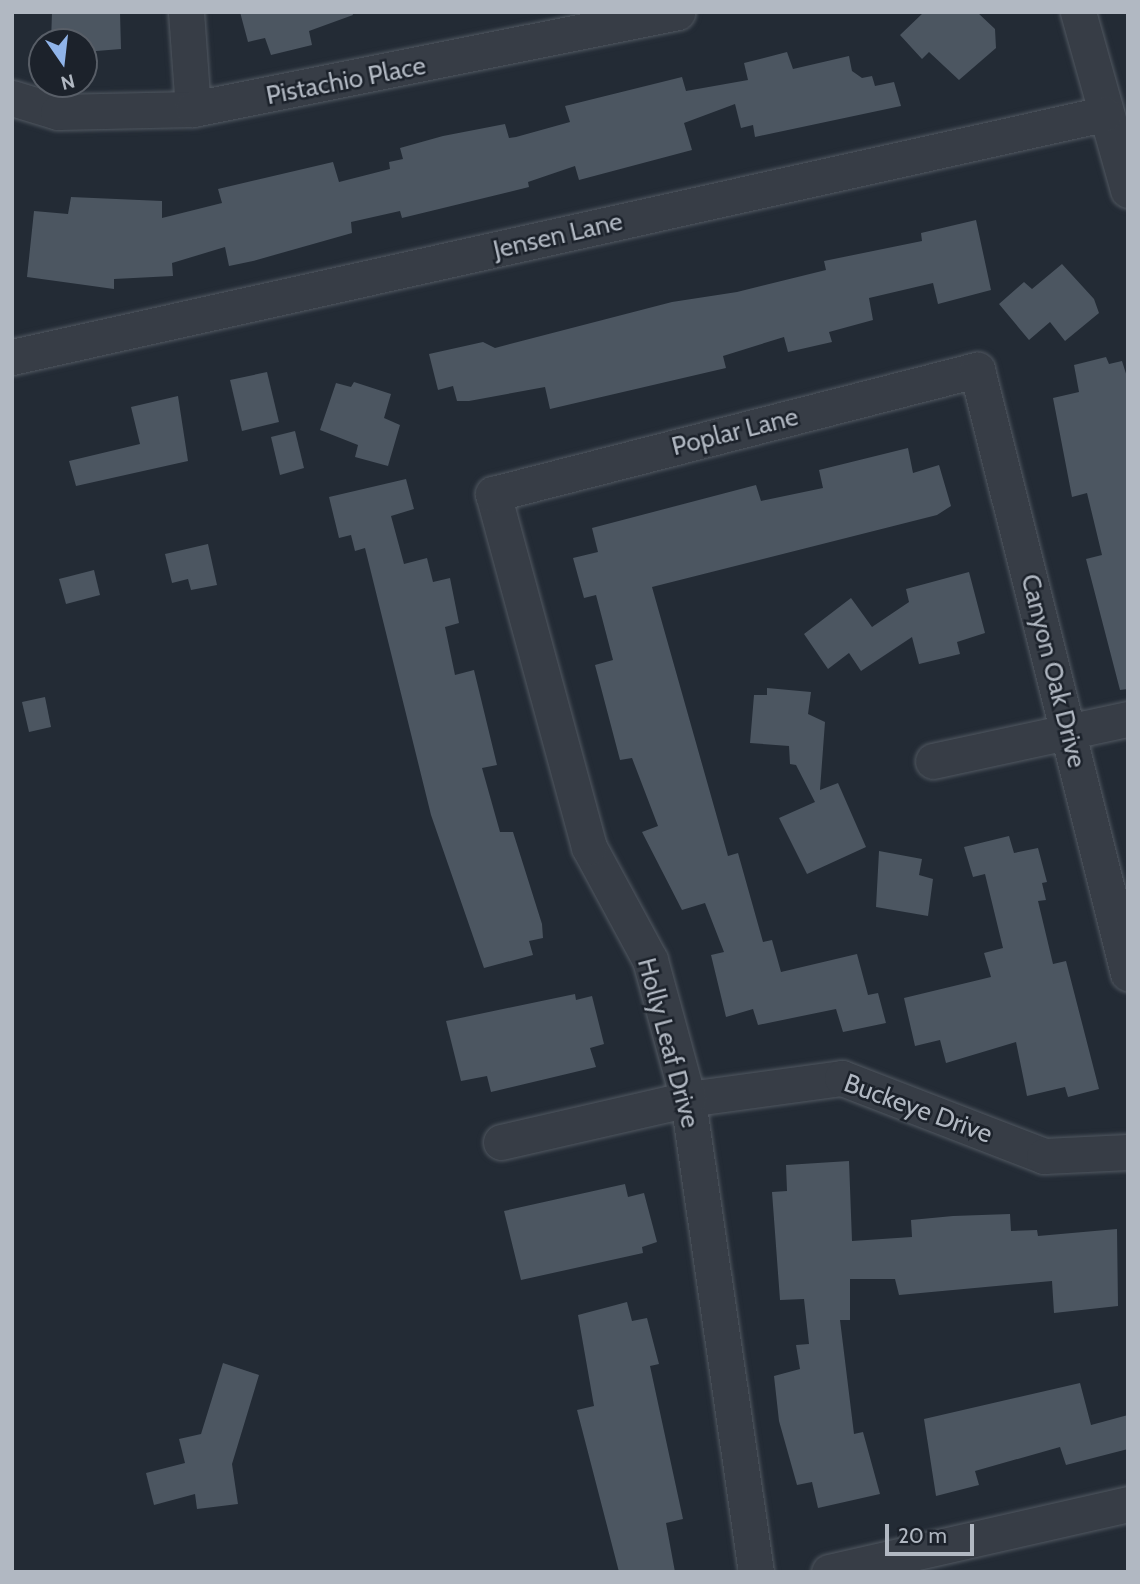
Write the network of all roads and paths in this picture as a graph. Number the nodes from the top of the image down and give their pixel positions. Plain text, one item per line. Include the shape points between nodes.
1 (186, 12) edge
2 (677, 12) edge
3 (1079, 12) edge
4 (12, 98) edge
5 (193, 109) junction
6 (1104, 114) junction
7 (1128, 190) edge
8 (12, 357) edge
9 (977, 370) joint
10 (493, 494) joint
11 (1128, 719) edge
12 (1068, 732) junction
13 (933, 761) dead end
14 (1128, 973) edge
15 (688, 1099) junction
16 (501, 1142) dead end
17 (1128, 1152) edge
18 (1128, 1504) edge
19 (756, 1572) edge
20 (829, 1572) edge

1 - 5 street
2 - 5 street, Pistachio Place
3 - 6 street
4 - 5 street, Pistachio Place via 58,112
6 - 7 street
6 - 8 street, Jensen Lane
9 - 10 street, Poplar Lane
9 - 12 street, Canyon Oak Drive
10 - 15 street, Holly Leaf Drive via 589,847 650,960
11 - 12 street
12 - 13 street
12 - 14 street, Canyon Oak Drive
15 - 16 street, Buckeye Drive
15 - 17 street, Buckeye Drive via 842,1078 1045,1156
15 - 19 street, Holly Leaf Drive
18 - 20 street

